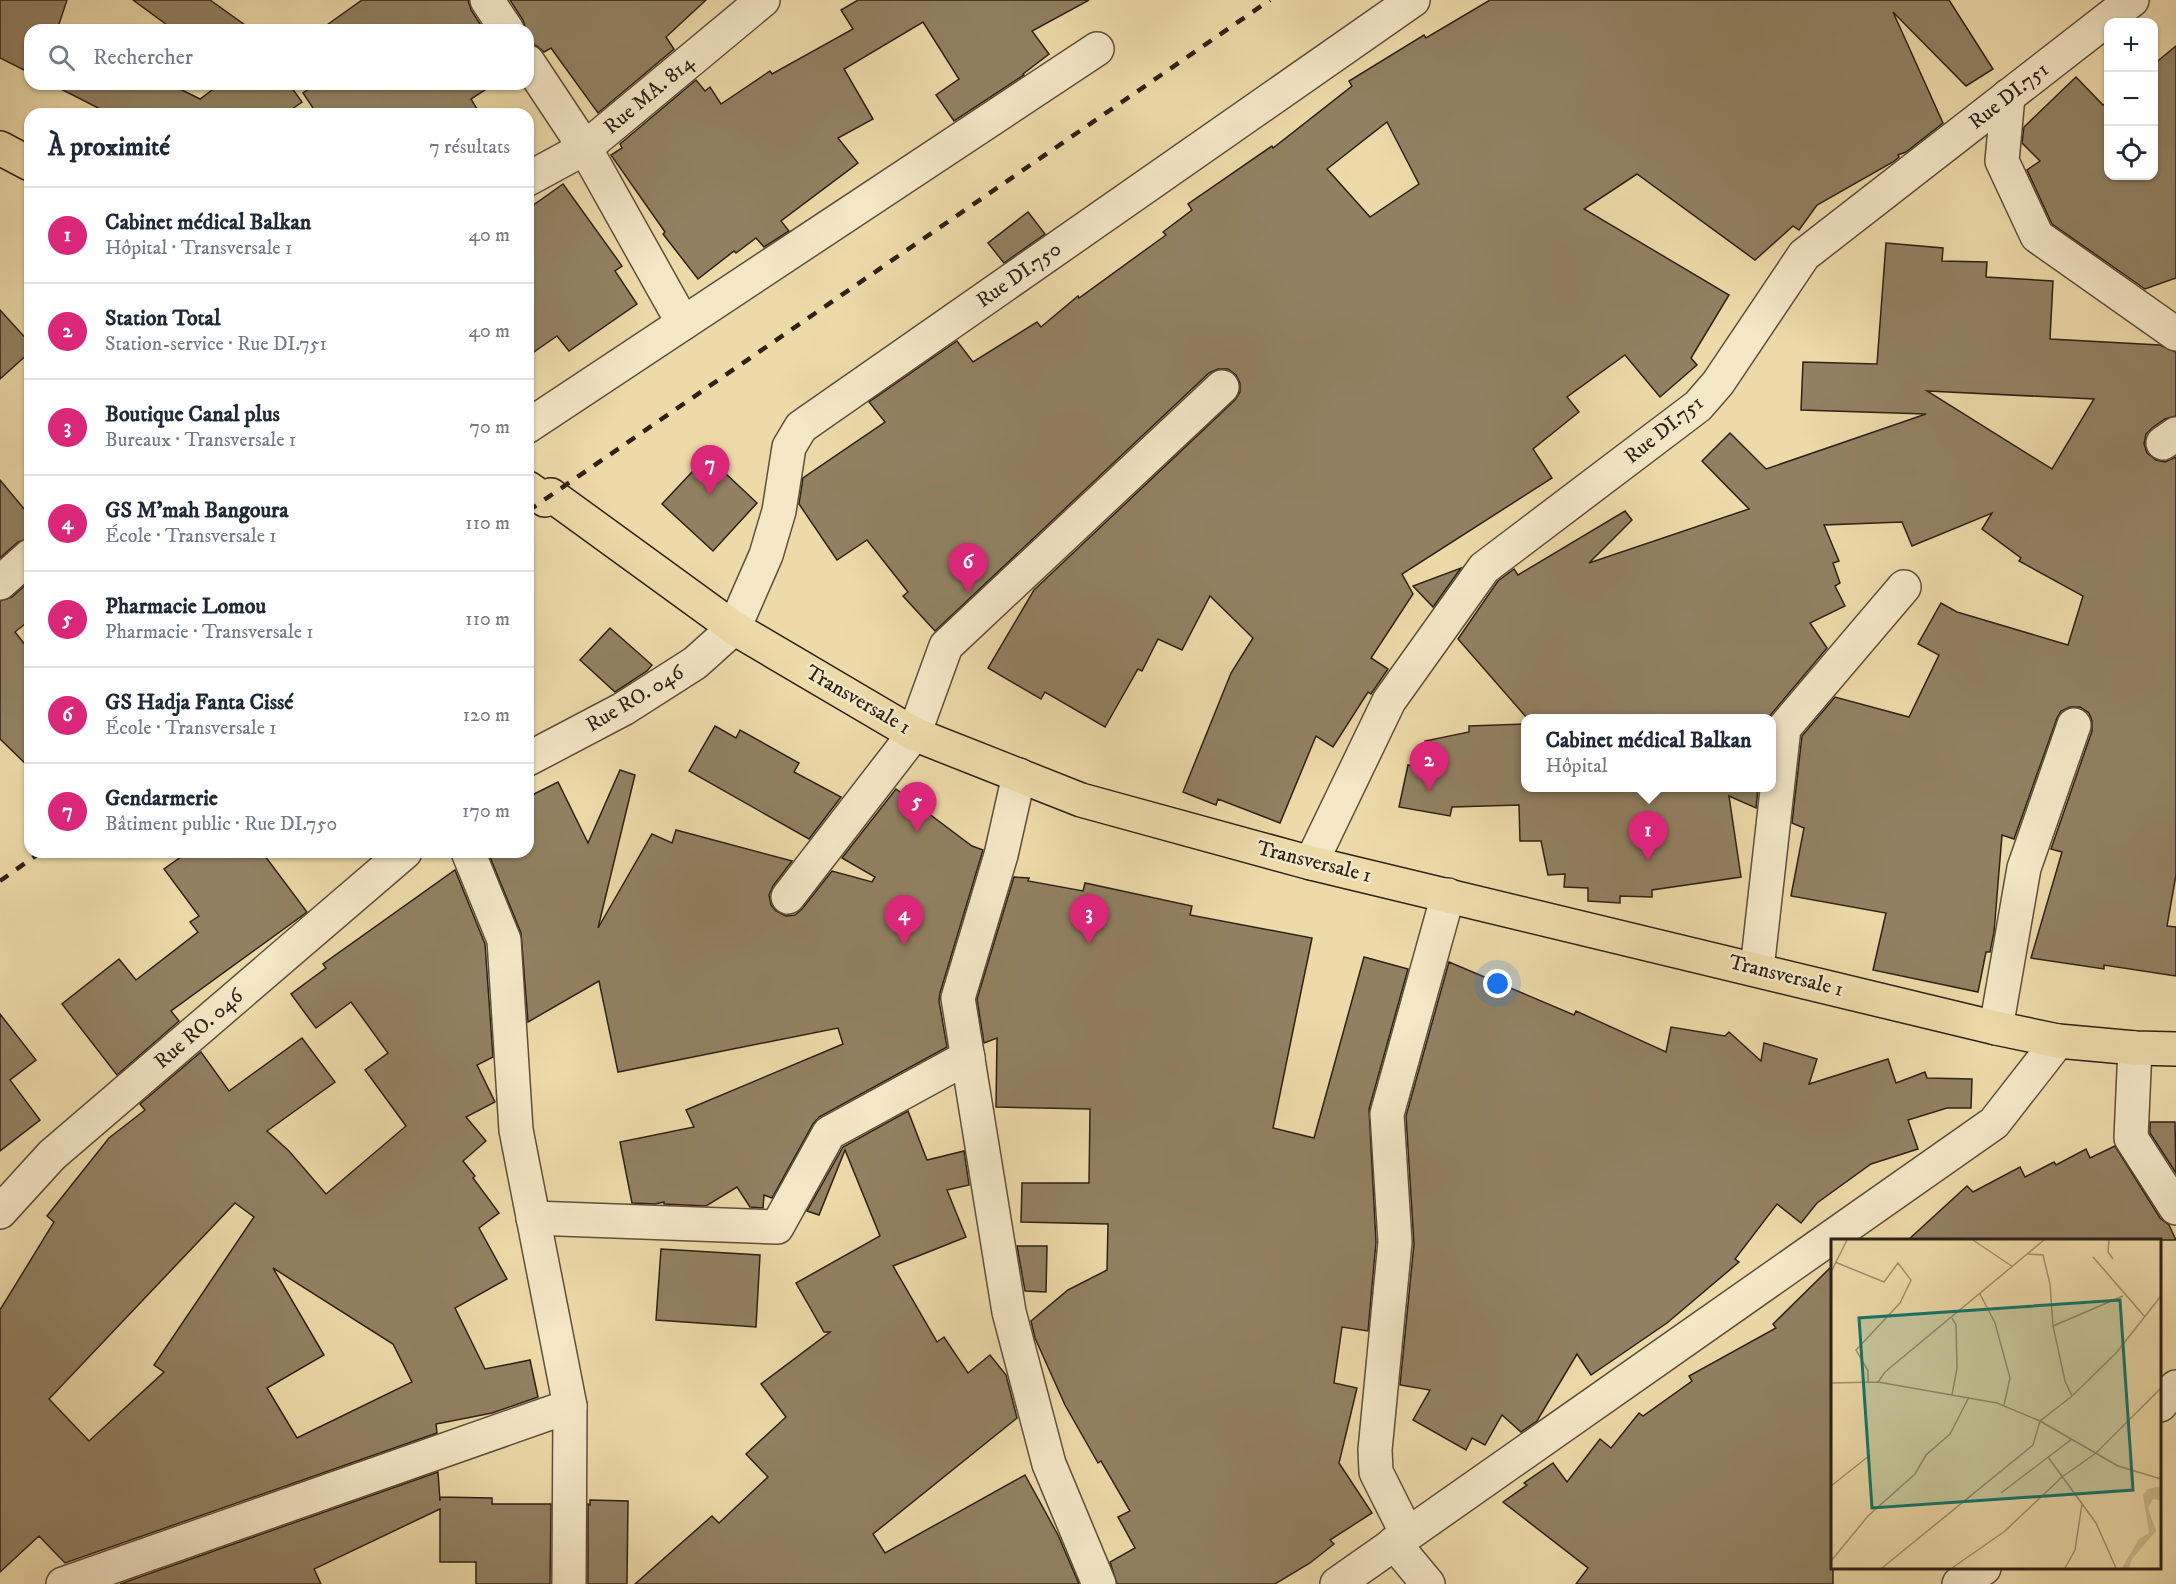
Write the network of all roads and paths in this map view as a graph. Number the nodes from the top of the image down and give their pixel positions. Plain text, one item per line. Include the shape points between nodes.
1 (487, 0) edge
2 (763, 0) edge
3 (1413, 0) edge
4 (2132, 0) edge
5 (503, 24) edge
6 (1097, 49) dead end
7 (534, 71) edge
8 (2008, 96) junction
9 (0, 148) edge
10 (585, 148) junction
11 (24, 161) edge
12 (534, 176) edge
13 (683, 324) junction
14 (2176, 334) edge
15 (1222, 387) dead end
16 (534, 422) edge
17 (534, 493) edge
18 (24, 561) edge
19 (0, 583) edge
20 (1904, 587) dead end
21 (734, 628) junction
22 (2074, 725) dead end
23 (914, 734) junction
24 (534, 756) edge
25 (1020, 775) junction
26 (398, 858) edge
27 (470, 858) edge
28 (1311, 863) junction
29 (1448, 895) junction
30 (788, 897) dead end
31 (1757, 969) junction
32 (1996, 1028) junction
33 (2058, 1041) junction
34 (2135, 1048) junction
35 (2176, 1049) edge
36 (968, 1057) junction
37 (2175, 1207) edge
38 (0, 1212) edge
39 (533, 1218) junction
40 (2176, 1386) edge
41 (2161, 1404) edge
42 (570, 1406) junction
43 (1400, 1538) junction
44 (1982, 1569) edge
45 (63, 1584) edge
46 (569, 1584) edge
47 (1099, 1584) edge
48 (1336, 1584) edge
49 (1428, 1584) edge
50 (1959, 1584) edge

1 - 5 street
2 - 10 street, Rue MA. 814
3 - 21 street, Rue DI.750 via 801,427 789,447 779,511 766,555
4 - 8 street, Rue DI.751
6 - 13 street
7 - 10 street
8 - 14 street via 2002,161 2037,236
8 - 28 street, Rue DI.751 via 1804,255 1719,383 1698,406 1484,568 1389,701
9 - 11 main road
10 - 12 street, Rue MA. 814
10 - 13 street
13 - 16 street
15 - 23 street via 946,646
17 - 21 main road, Transversale 1 via 545,500 551,495
18 - 19 street
20 - 31 street via 1784,728
21 - 23 main road, Transversale 1
21 - 24 street, Rue RO. 046 via 695,663 623,709
22 - 32 street via 2024,868
23 - 25 main road, Transversale 1
23 - 30 street
25 - 28 main road, Transversale 1 via 1081,800
25 - 36 street via 1001,855 958,998
26 - 38 street, Rue RO. 046 via 52,1155
27 - 39 street via 504,940 516,1130
28 - 29 main road, Transversale 1
29 - 31 main road, Transversale 1
29 - 43 street via 1387,1114 1395,1242 1376,1472
31 - 32 main road, Transversale 1
32 - 33 main road, Transversale 1
33 - 34 main road, Transversale 1
33 - 43 street via 1994,1124
34 - 35 main road, Transversale 1
34 - 37 street via 2131,1138
36 - 39 street via 829,1133 777,1227
36 - 47 street via 1009,1312 1049,1464
39 - 42 street
40 - 41 street
42 - 45 street
42 - 46 street
43 - 48 street
43 - 49 street
44 - 50 street

